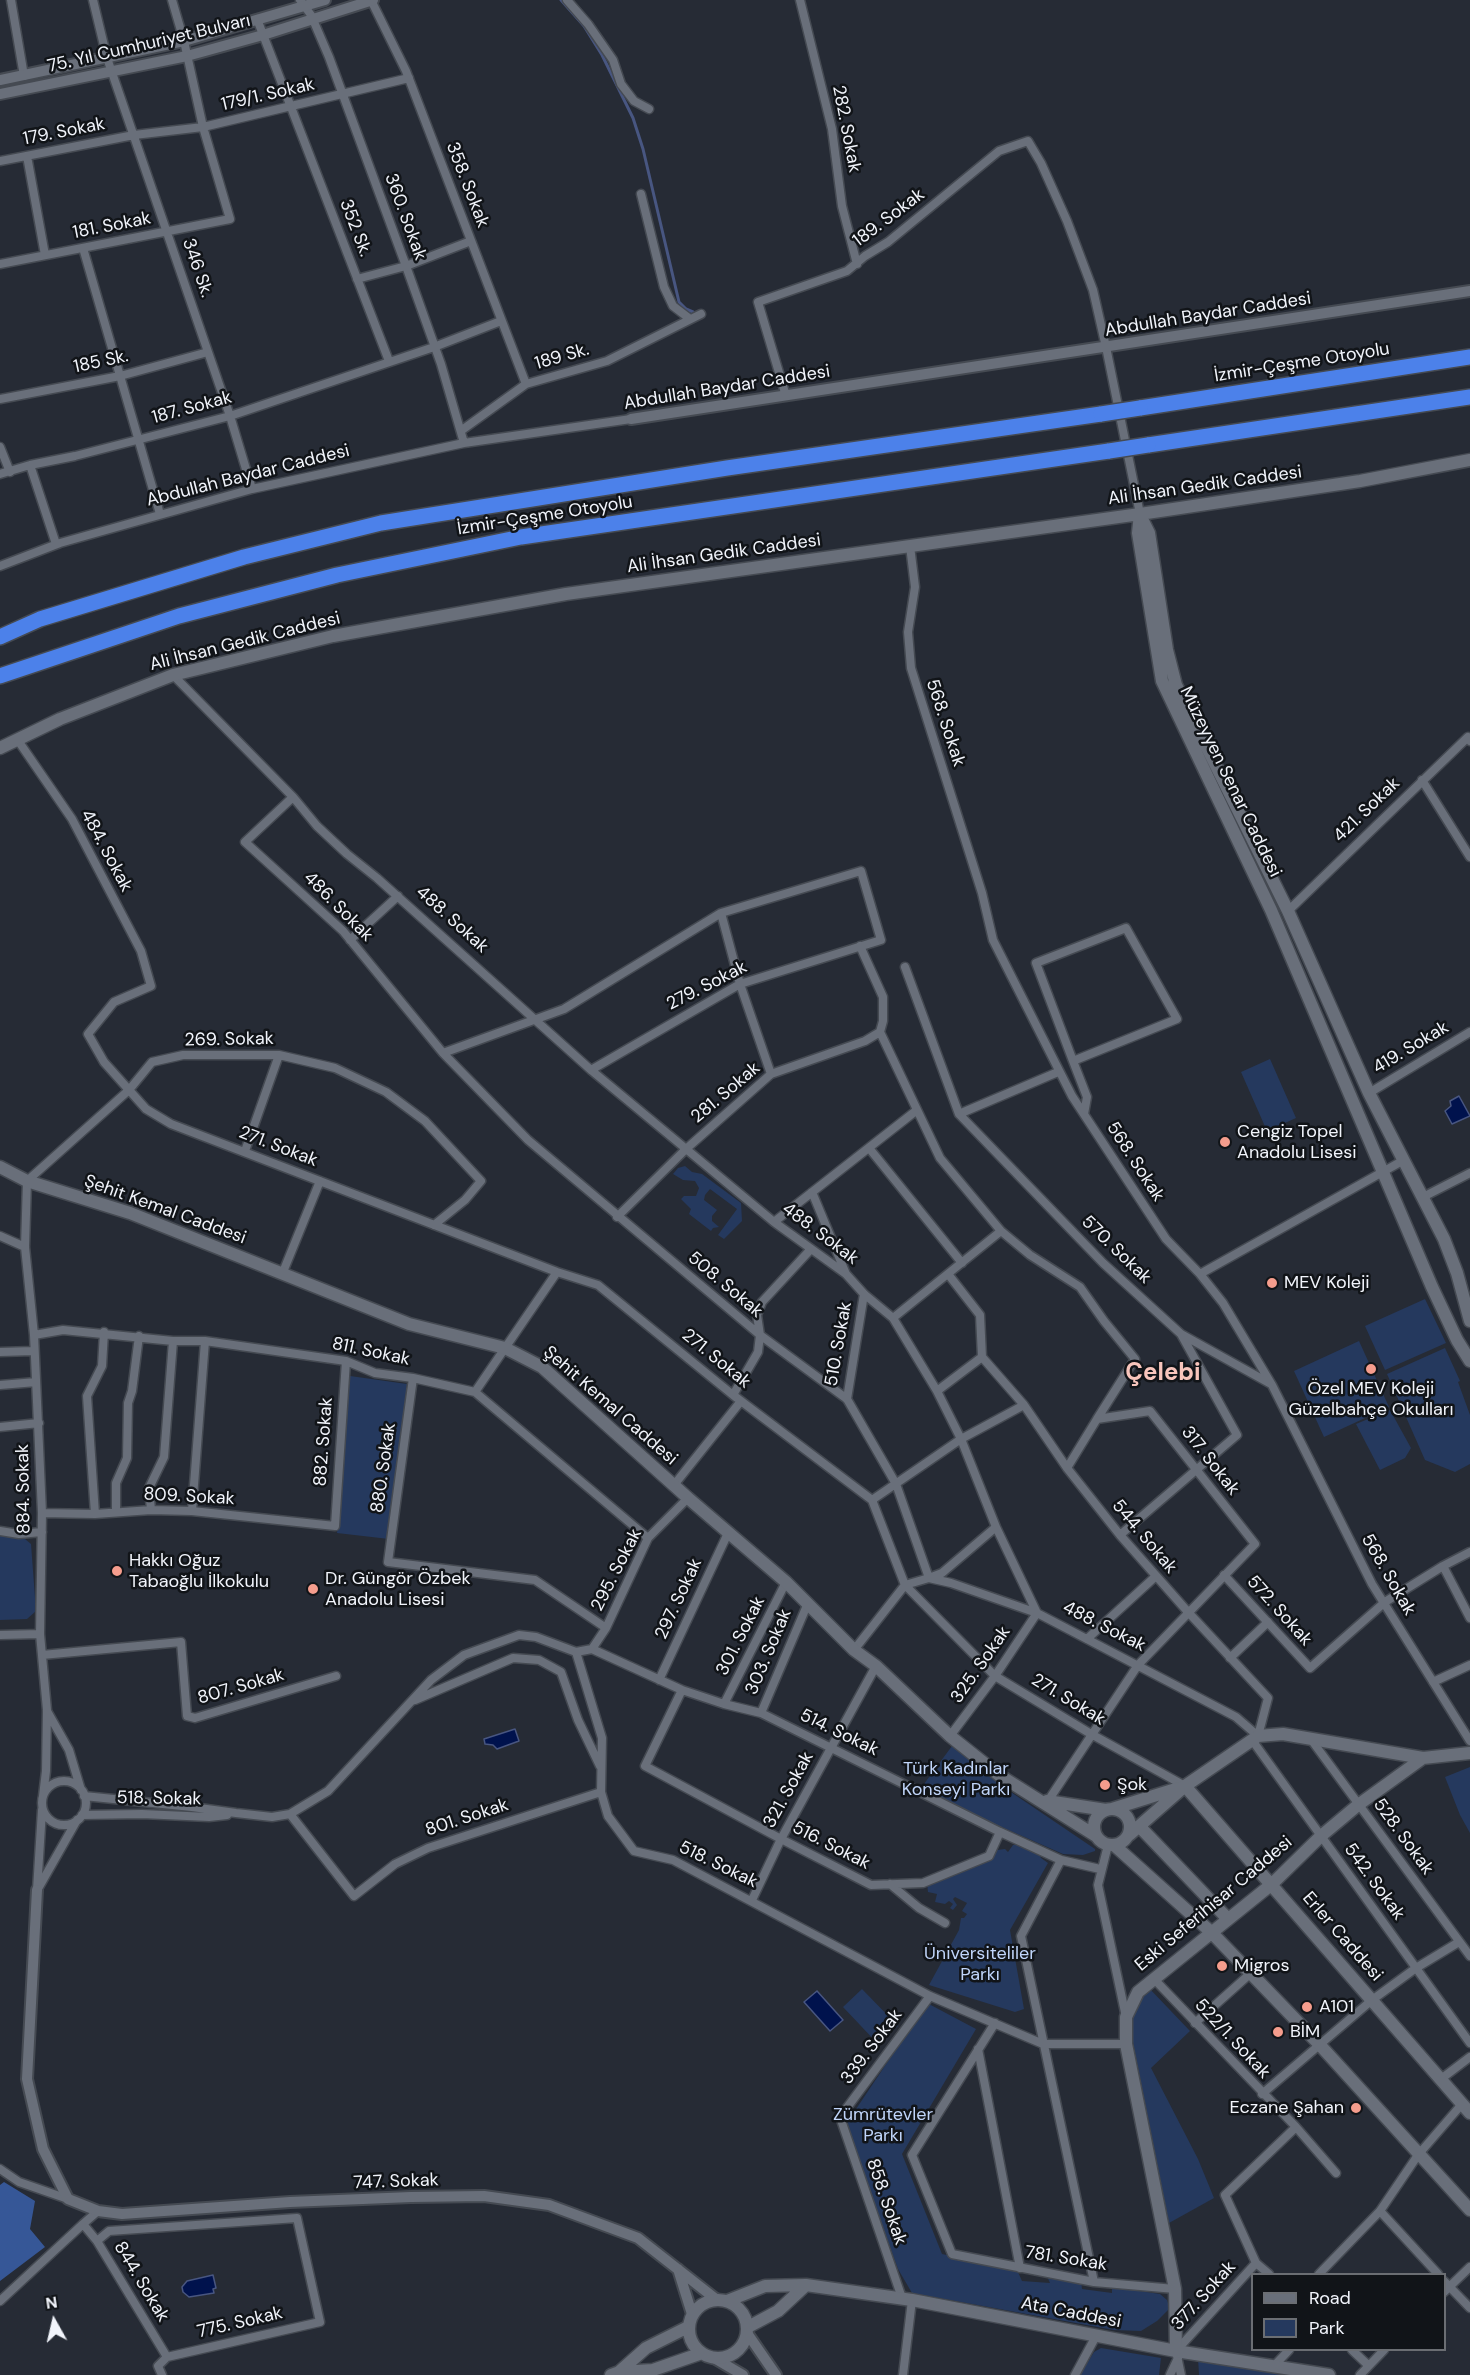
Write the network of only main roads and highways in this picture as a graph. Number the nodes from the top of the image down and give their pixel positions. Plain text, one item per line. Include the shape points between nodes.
1 (1470, 357) edge
2 (1470, 397) edge
3 (1470, 460) edge
4 (1140, 514) junction
5 (0, 637) edge
6 (0, 676) edge
7 (0, 748) edge
8 (0, 1167) edge
9 (1470, 1321) edge
10 (1470, 1361) edge
11 (1470, 1753) edge
12 (1423, 1758) junction
13 (1185, 1785) junction
14 (1044, 1800) junction
15 (1109, 1809) junction
16 (1139, 1826) junction
17 (1129, 1835) junction
18 (1096, 1836) junction
19 (1111, 1845) junction
20 (1272, 1884) junction
21 (1228, 1919) junction
22 (1211, 1932) junction
23 (1466, 2108) edge
24 (1470, 2210) edge
25 (806, 2285) junction
26 (722, 2301) junction
27 (688, 2327) junction
28 (748, 2330) junction
29 (702, 2353) junction
30 (1177, 2355) junction
31 (1299, 2372) edge
32 (615, 2373) edge
33 (1329, 2375) edge

1 - 5 highway, İzmir-Çeşme Otoyolu, bridge via 381,523 244,557 40,619
2 - 6 highway, İzmir-Çeşme Otoyolu, bridge via 510,539 337,574 180,616
3 - 4 main road, Ali İhsan Gedik Caddesi
4 - 7 main road, Ali İhsan Gedik Caddesi via 566,594 333,636 173,675 60,718
4 - 9 main road, Müzeyyen Senar Caddesi via 1149,533 1176,685 1288,911 1369,1093 1447,1247
4 - 10 main road, Müzeyyen Senar Caddesi via 1138,533 1162,681 1271,910 1437,1298
8 - 14 main road, Şehit Kemal Caddesi via 27,1182 130,1213 409,1324 505,1347 542,1367 786,1582 854,1650 950,1736 999,1774
11 - 12 main road, Eski Seferihisar Caddesi
12 - 13 main road via 1283,1734 1255,1738
12 - 20 main road, Eski Seferihisar Caddesi via 1358,1805
13 - 15 main road
13 - 16 main road
13 - 20 main road, Erler Caddesi
14 - 15 main road
14 - 18 main road, Şehit Kemal Caddesi
15 - 17 main road via 1128,1817
15 - 18 main road via 1097,1817
16 - 17 main road
16 - 21 main road
17 - 19 main road
18 - 19 main road
19 - 22 main road
20 - 21 main road, Eski Seferihisar Caddesi
20 - 23 main road, Erler Caddesi
21 - 22 main road, Eski Seferihisar Caddesi
22 - 24 main road
22 - 30 main road, Eski Seferihisar Caddesi via 1138,1992 1126,2017 1126,2044 1175,2289
25 - 26 main road, Ata Caddesi via 765,2286
25 - 28 main road via 778,2312
25 - 30 main road, Ata Caddesi via 907,2299
26 - 27 main road, Ata Caddesi via 699,2307
26 - 28 main road via 736,2306
27 - 29 main road via 692,2343
27 - 32 main road via 646,2348
28 - 29 main road via 740,2348 732,2354 714,2358
29 - 32 main road via 654,2370
30 - 31 main road, Ata Caddesi
31 - 33 main road, Ata Caddesi

